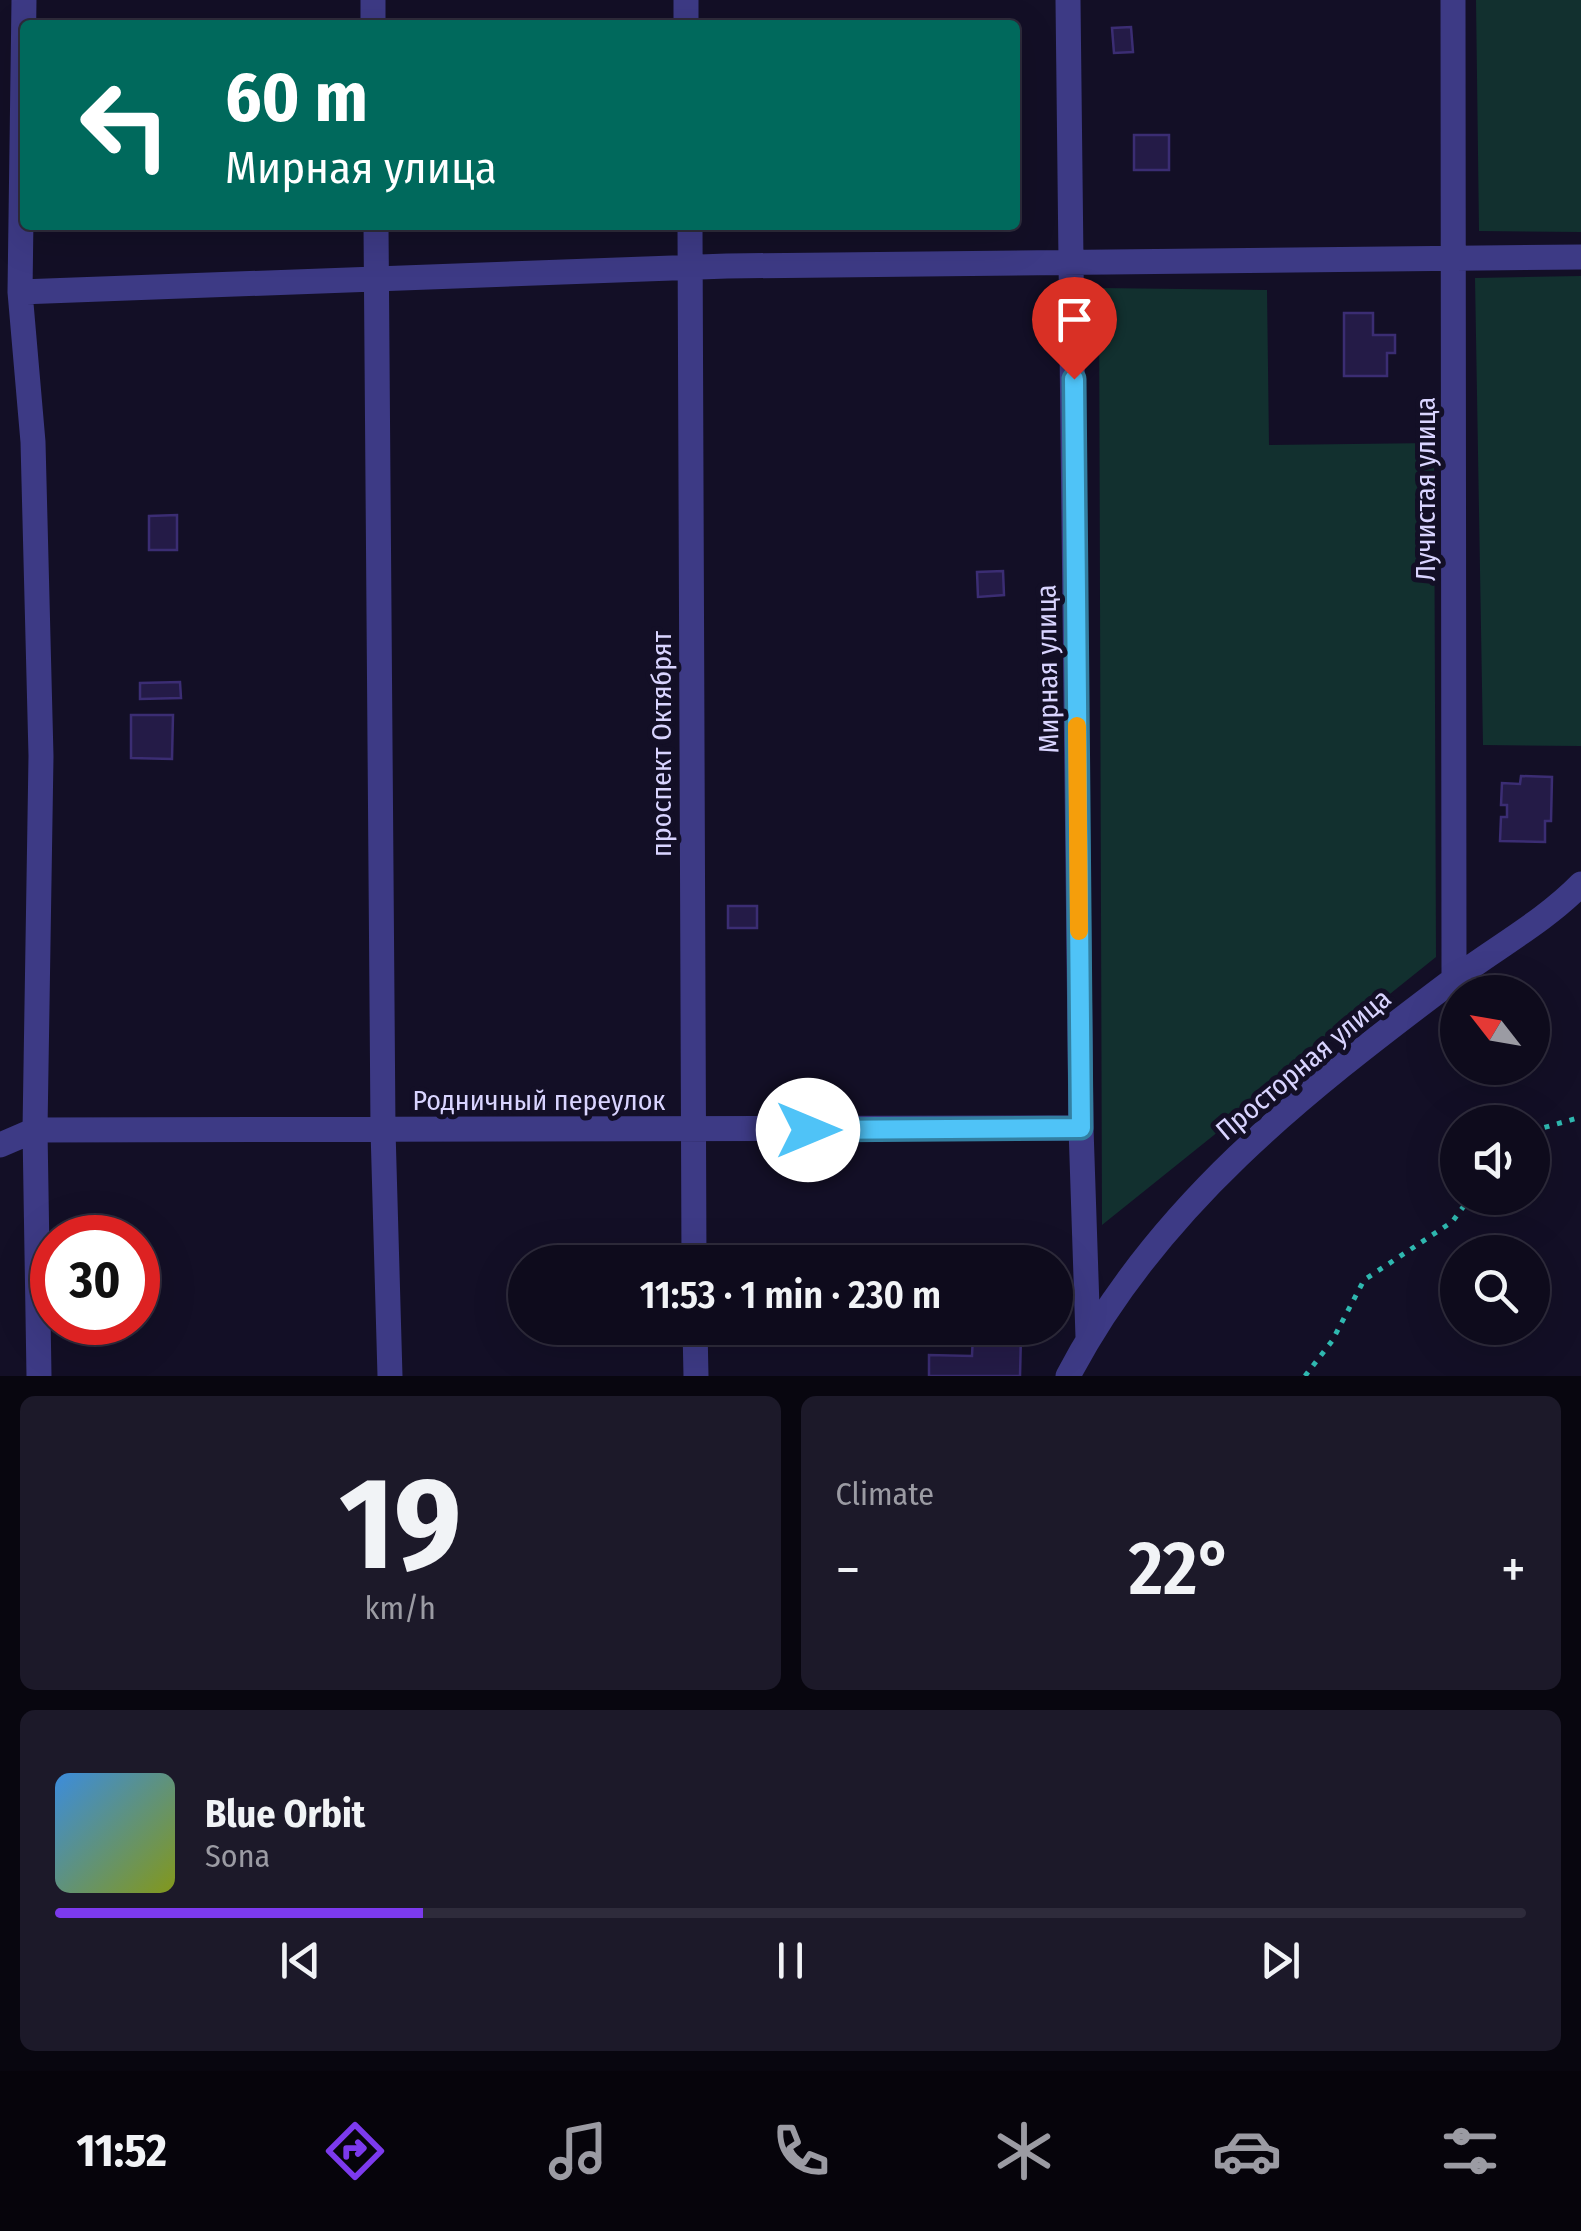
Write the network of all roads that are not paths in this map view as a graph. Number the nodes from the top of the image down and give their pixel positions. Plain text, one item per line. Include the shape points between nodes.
1 (1068, 0) edge
2 (1453, 0) edge
3 (21, 230) edge
4 (376, 230) edge
5 (690, 230) edge
6 (1581, 257) edge
7 (1455, 258) junction
8 (1072, 261) junction
9 (691, 267) junction
10 (376, 279) junction
11 (20, 292) junction
12 (1581, 884) edge
13 (1454, 975) edge
14 (1460, 975) edge
15 (1440, 990) edge
16 (1081, 1128) junction
17 (35, 1130) junction
18 (383, 1130) junction
19 (692, 1130) junction
20 (0, 1146) edge
21 (694, 1245) edge
22 (1088, 1337) junction
23 (695, 1345) edge
24 (39, 1376) edge
25 (390, 1376) edge
26 (696, 1376) edge
27 (1068, 1376) edge

1 - 8 street, Мирная улица
2 - 7 street, Лучистая улица
3 - 11 street
4 - 10 street
5 - 9 street, проспект Октябрят
6 - 7 street
7 - 8 street
7 - 13 street, Лучистая улица
8 - 9 street
8 - 16 street, Мирная улица
9 - 10 street
9 - 19 street, проспект Октябрят
10 - 11 street
10 - 18 street
11 - 17 street via 33,442 41,756
12 - 14 street, Просторная улица
15 - 22 street, Просторная улица via 1260,1133 1162,1234
16 - 19 street, Родничный переулок
16 - 22 street, Мирная улица
17 - 18 street, Родничный переулок
17 - 20 street, Родничный переулок
17 - 24 street
18 - 19 street, Родничный переулок
18 - 25 street
19 - 21 street, проспект Октябрят
22 - 27 street, Просторная улица
23 - 26 street

